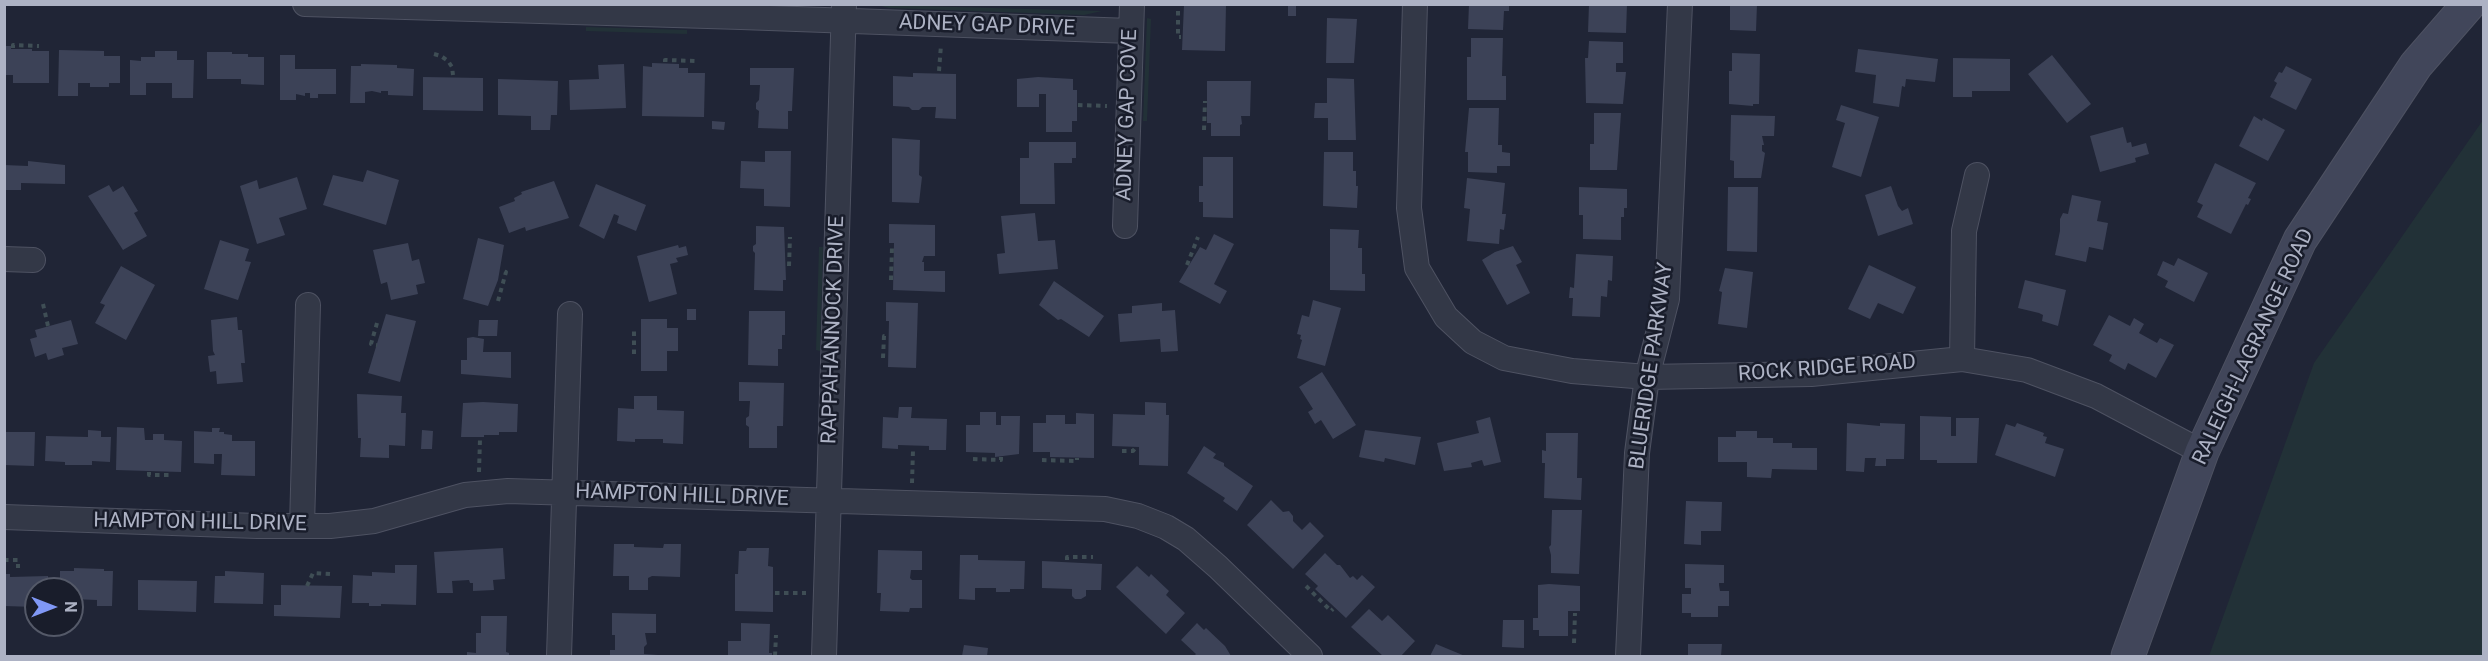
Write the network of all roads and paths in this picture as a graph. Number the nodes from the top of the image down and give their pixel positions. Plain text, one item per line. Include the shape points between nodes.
1 (304, 4) edge
2 (1132, 4) edge
3 (1415, 4) edge
4 (1680, 4) edge
5 (2469, 4) edge
6 (570, 8) edge
7 (1178, 11) dead end
8 (844, 12) edge
9 (1131, 31) junction
10 (1181, 37) dead end
11 (941, 38) dead end
12 (39, 46) dead end
13 (13, 48) dead end
14 (434, 54) dead end
15 (696, 61) dead end
16 (666, 62) dead end
17 (939, 71) dead end
18 (453, 75) dead end
19 (1205, 101) dead end
20 (1078, 105) dead end
21 (1109, 106) dead end
22 (1204, 130) dead end
23 (1977, 175) dead end
24 (1125, 226) dead end
25 (789, 237) dead end
26 (1198, 237) dead end
27 (892, 247) dead end
28 (4, 259) edge
29 (33, 260) dead end
30 (1186, 265) dead end
31 (789, 266) dead end
32 (501, 271) dead end
33 (891, 280) dead end
34 (498, 301) dead end
35 (43, 304) dead end
36 (308, 305) dead end
37 (570, 314) dead end
38 (376, 322) dead end
39 (48, 326) dead end
40 (634, 329) dead end
41 (887, 336) dead end
42 (377, 345) dead end
43 (634, 354) dead end
44 (883, 358) dead end
45 (1962, 359) junction
46 (1647, 377) junction
47 (480, 439) dead end
48 (1136, 447) dead end
49 (913, 450) dead end
50 (1122, 451) dead end
51 (2202, 453) junction
52 (1001, 457) dead end
53 (1077, 458) dead end
54 (973, 459) dead end
55 (1042, 460) dead end
56 (149, 472) dead end
57 (479, 472) dead end
58 (170, 475) dead end
59 (912, 489) dead end
60 (564, 492) junction
61 (829, 502) junction
62 (4, 517) edge
63 (302, 526) junction
64 (1093, 557) dead end
65 (4, 560) edge
66 (1067, 560) dead end
67 (18, 568) dead end
68 (330, 574) dead end
69 (307, 586) dead end
70 (1306, 586) dead end
71 (806, 592) dead end
72 (775, 593) dead end
73 (1333, 609) dead end
74 (1575, 613) dead end
75 (776, 635) dead end
76 (1574, 643) dead end
77 (559, 657) edge
78 (775, 657) edge
79 (825, 657) edge
80 (1310, 657) edge
81 (1628, 657) edge
82 (2128, 657) edge

1 - 6 street, ADNEY GAP DRIVE
2 - 9 street, ADNEY GAP COVE
3 - 46 street, ROCK RIDGE ROAD via 1409,208 1417,268 1446,317 1473,342 1504,358 1572,371
4 - 46 street, BLUERIDGE PARKWAY via 1667,299
5 - 51 main road, RALEIGH-LAGRANGE ROAD via 2416,65 2300,240
6 - 8 street, ADNEY GAP DRIVE
7 - 10 path
8 - 9 street, ADNEY GAP DRIVE
8 - 61 street, RAPPAHANNOCK DRIVE
9 - 24 street, ADNEY GAP COVE
11 - 17 path
12 - 13 path
14 - 18 path via 448,61
15 - 16 path
19 - 22 path
20 - 21 path
23 - 45 street via 1964,231
25 - 31 path
26 - 30 path
27 - 33 path
28 - 29 street
32 - 34 path via 506,272
35 - 39 path
36 - 63 street
37 - 60 street
38 - 42 path via 371,344
40 - 43 path
41 - 44 path
45 - 46 street, ROCK RIDGE ROAD via 1811,374
45 - 51 street, ROCK RIDGE ROAD via 2027,370 2096,396
46 - 81 street, BLUERIDGE PARKWAY via 1637,453
47 - 57 path
48 - 50 path via 1133,451
49 - 59 path
51 - 82 main road, RALEIGH-LAGRANGE ROAD
52 - 54 path
53 - 55 path
56 - 58 path
60 - 61 street, HAMPTON HILL DRIVE
60 - 63 street, HAMPTON HILL DRIVE via 465,495 374,521
60 - 77 street
61 - 79 street, RAPPAHANNOCK DRIVE
61 - 80 street, HAMPTON HILL DRIVE via 1094,509 1138,516 1166,527 1197,547
62 - 63 street, HAMPTON HILL DRIVE
64 - 66 path
65 - 67 path via 18,560
68 - 69 path via 313,573
70 - 73 path
71 - 72 path
74 - 76 path
75 - 78 path

